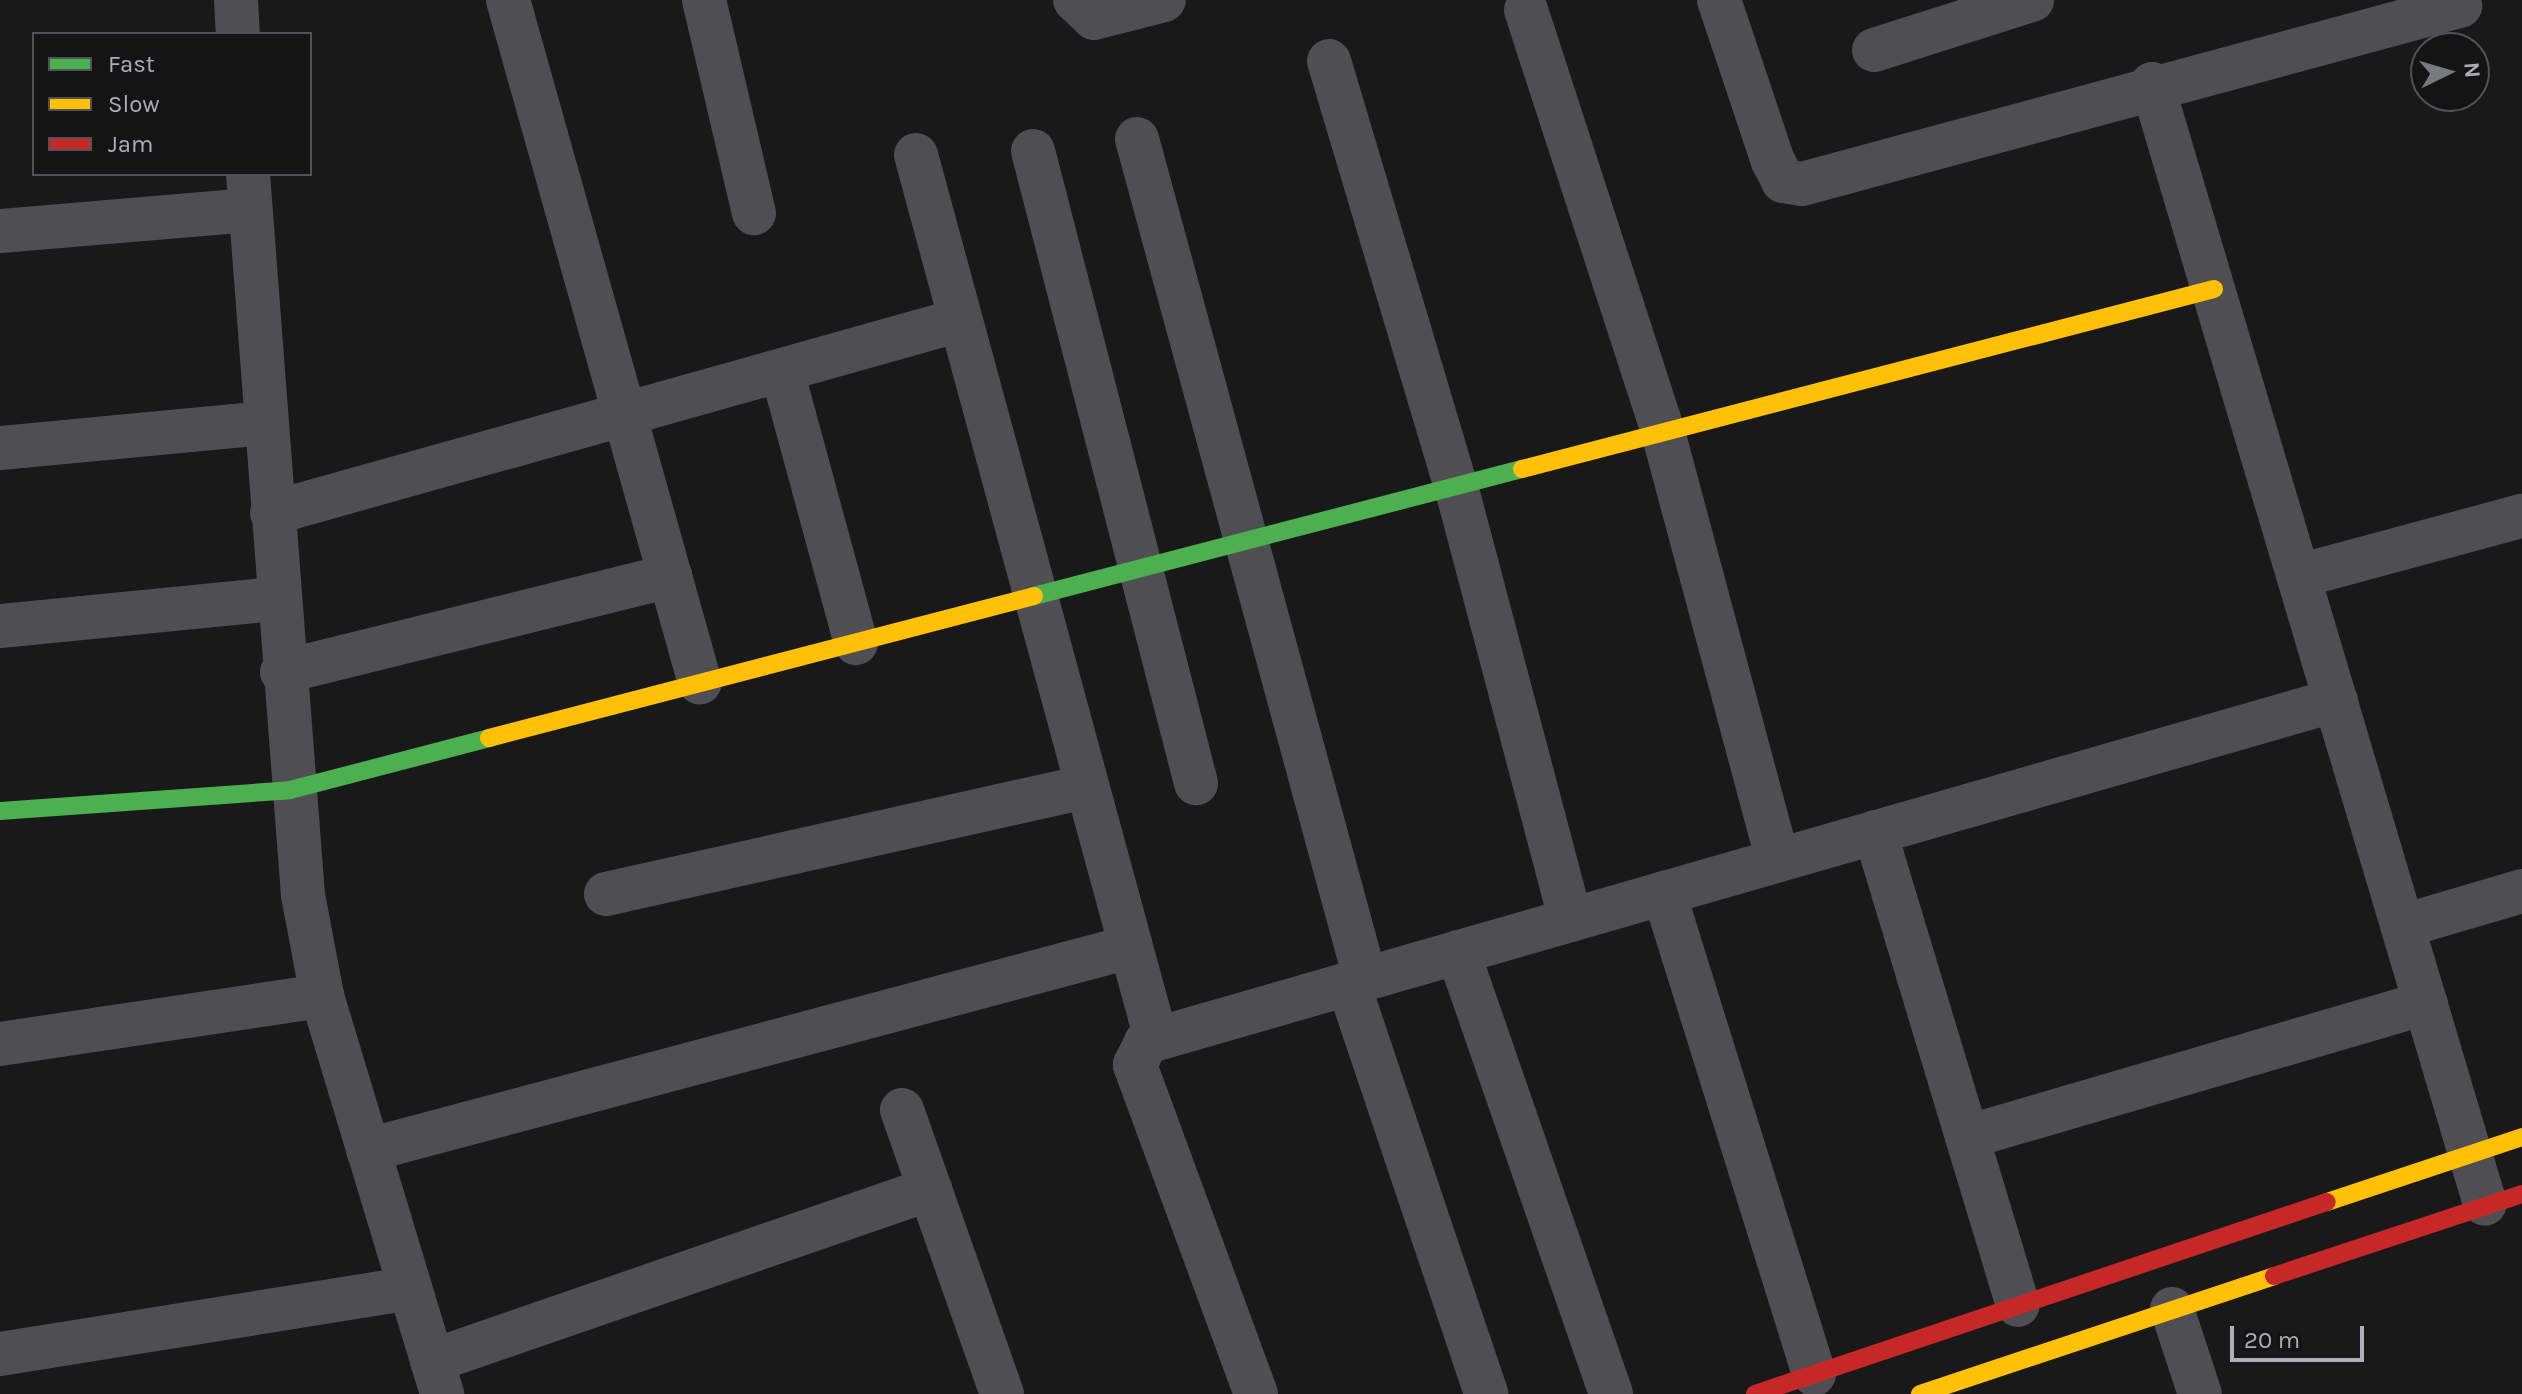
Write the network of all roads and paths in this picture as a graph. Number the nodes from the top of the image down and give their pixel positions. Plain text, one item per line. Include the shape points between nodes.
1 (236, 0) edge
2 (704, 0) edge
3 (1075, 0) edge
4 (1164, 0) edge
5 (1719, 0) edge
6 (2032, 0) edge
7 (519, 2) edge
8 (2460, 6) dead end
9 (1526, 10) dead end
10 (238, 32) edge
11 (1874, 50) dead end
12 (1329, 61) dead end
13 (2152, 84) junction
14 (1137, 139) dead end
15 (1033, 151) dead end
16 (916, 155) dead end
17 (249, 192) edge
18 (754, 213) dead end
19 (0, 231) edge
20 (2214, 289) junction
21 (960, 320) junction
22 (782, 371) junction
23 (625, 416) junction
24 (265, 423) junction
25 (1663, 432) junction
26 (0, 448) edge
27 (1456, 486) junction
28 (272, 513) junction
29 (2522, 516) edge
30 (1250, 540) junction
31 (1138, 569) junction
32 (670, 576) junction
33 (2299, 576) junction
34 (1035, 596) junction
35 (277, 599) junction
36 (0, 626) edge
37 (856, 643) junction
38 (282, 672) junction
39 (700, 683) junction
40 (2336, 700) junction
41 (1196, 783) dead end
42 (1086, 787) junction
43 (290, 790) junction
44 (0, 811) edge
45 (1875, 832) junction
46 (1778, 860) junction
47 (2522, 891) edge
48 (1664, 893) junction
49 (606, 894) dead end
50 (1571, 920) junction
51 (2403, 926) junction
52 (1130, 947) junction
53 (1458, 952) junction
54 (1356, 981) junction
55 (322, 996) junction
56 (2426, 1003) junction
57 (1156, 1039) junction
58 (0, 1044) edge
59 (902, 1110) dead end
60 (1967, 1137) junction
61 (2522, 1137) edge
62 (368, 1150) junction
63 (2470, 1152) junction
64 (930, 1189) junction
65 (2504, 1199) edge
66 (2154, 1258) junction
67 (410, 1288) junction
68 (2018, 1305) junction
69 (2172, 1309) junction
70 (0, 1354) edge
71 (1814, 1374) junction
72 (437, 1377) edge
73 (1002, 1394) edge
74 (1256, 1394) edge
75 (1486, 1394) edge
76 (1611, 1394) edge
77 (1755, 1394) edge
78 (1920, 1394) edge
79 (2200, 1394) edge

1 - 10 street
2 - 18 street
3 - 4 street via 1094,18
5 - 13 street via 1783,181 1802,184
6 - 11 street
7 - 23 street
8 - 13 street
9 - 25 street
12 - 27 street
13 - 20 street
14 - 30 street
15 - 31 street
16 - 21 street
17 - 19 street
17 - 24 street
20 - 25 street
20 - 33 street
21 - 22 street
21 - 34 street
22 - 23 street
22 - 37 street
23 - 28 street
23 - 32 street
24 - 26 street
24 - 28 street
25 - 27 street
25 - 46 street
27 - 30 street
27 - 50 street
28 - 35 street
29 - 33 street
30 - 31 street
30 - 54 street
31 - 34 street
31 - 41 street
32 - 38 street
32 - 39 street
33 - 40 street
34 - 37 street
34 - 42 street
35 - 36 street
35 - 38 street
37 - 39 street
38 - 43 street
39 - 43 street
40 - 45 street
40 - 51 street
42 - 49 street
42 - 52 street
43 - 44 street
43 - 55 street
45 - 46 street
45 - 60 street
46 - 48 street
47 - 51 street
48 - 50 street
48 - 71 street
50 - 53 street
51 - 56 street
52 - 57 street
52 - 62 street
53 - 54 street
53 - 76 street
54 - 57 street
54 - 75 street
55 - 58 street
55 - 62 street
56 - 60 street
56 - 63 street
57 - 74 street via 1138,1047 1135,1065
59 - 64 street
60 - 68 street
61 - 63 street
62 - 67 street
63 - 65 street
63 - 66 street
64 - 72 street
64 - 73 street
65 - 69 street
66 - 68 street
66 - 69 street
67 - 70 street
67 - 72 street
68 - 71 street
69 - 78 street
69 - 79 street
71 - 77 street

